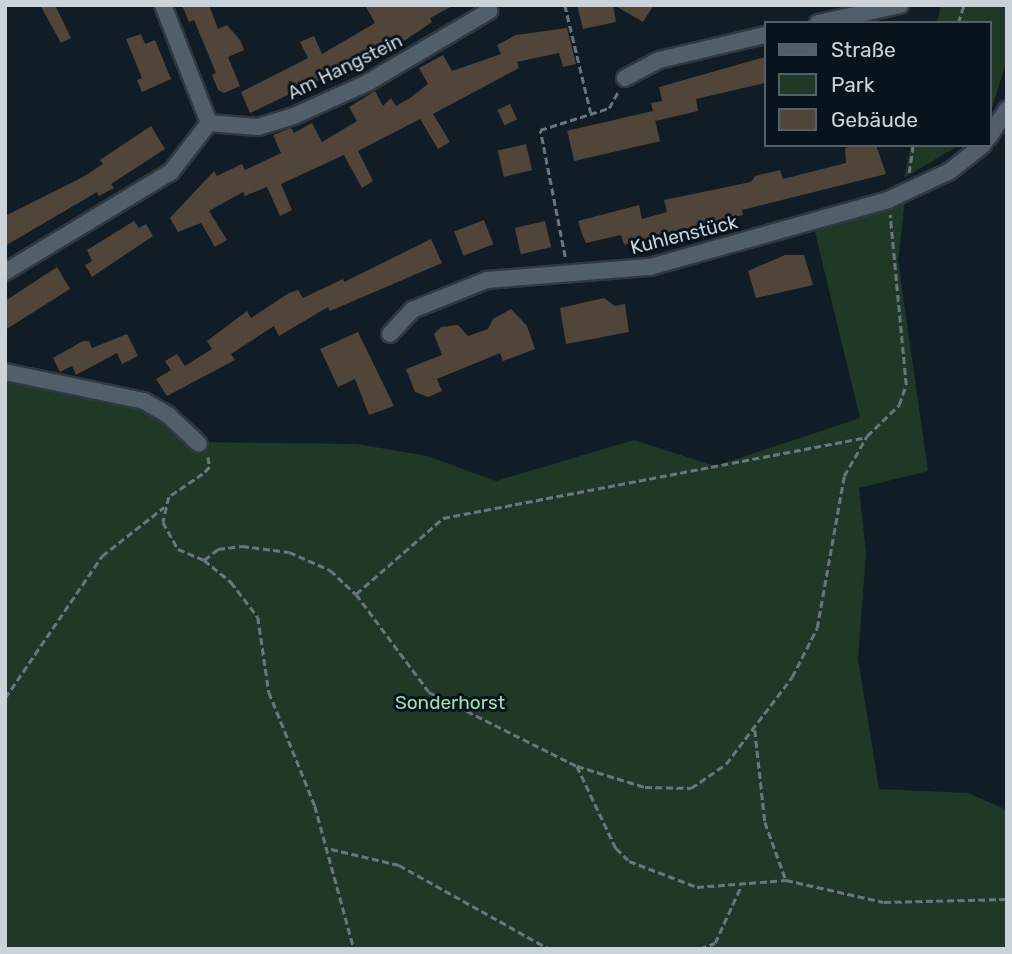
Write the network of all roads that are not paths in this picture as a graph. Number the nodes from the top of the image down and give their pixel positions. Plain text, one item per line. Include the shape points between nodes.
1 (163, 5) edge
2 (900, 5) edge
3 (489, 11) dead end
4 (827, 21) edge
5 (764, 35) edge
6 (625, 78) road end
7 (1007, 109) edge
8 (209, 123) junction
9 (991, 134) edge
10 (980, 147) edge
11 (5, 272) edge
12 (390, 334) dead end
13 (5, 372) edge
14 (199, 444) road end

1 - 8 street
2 - 4 street
3 - 8 street, Am Hangstein via 367,83 294,116 258,127
5 - 6 street via 659,60
7 - 9 street
8 - 11 street via 171,172
10 - 12 street, Kuhlenstück via 950,171 888,200 650,267 487,280 412,310
13 - 14 street via 144,401 168,415

